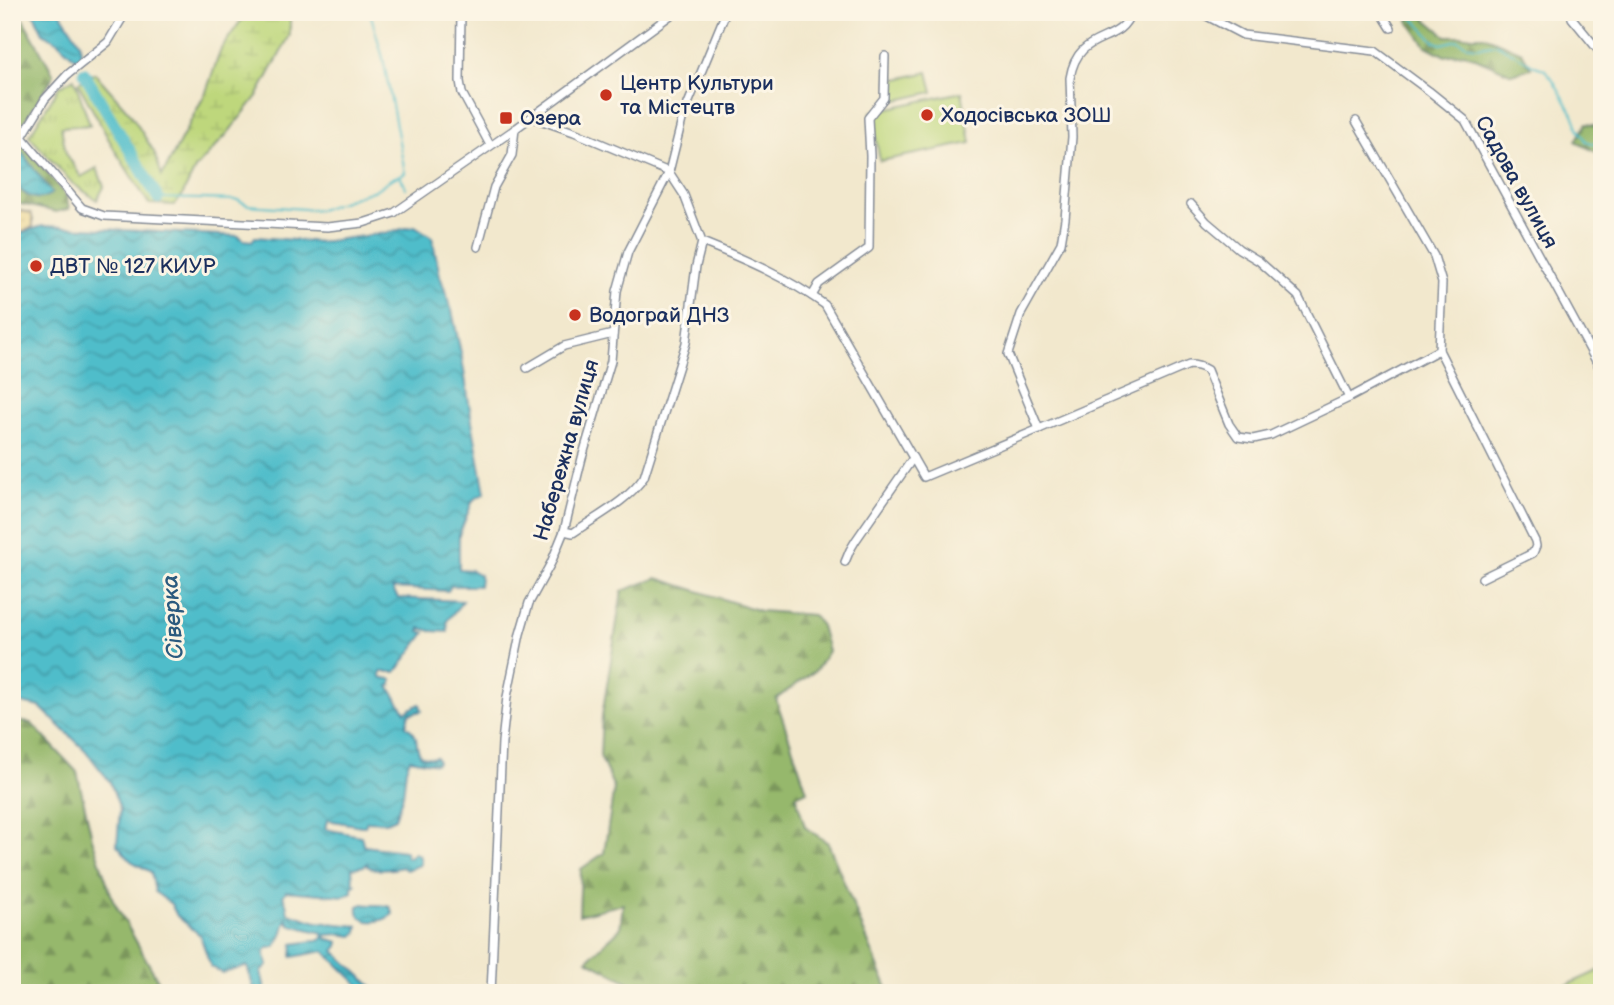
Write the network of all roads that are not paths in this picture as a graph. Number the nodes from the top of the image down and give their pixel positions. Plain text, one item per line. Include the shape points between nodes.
1 (126, 12) edge
2 (461, 12) edge
3 (675, 12) edge
4 (726, 12) edge
5 (1130, 12) edge
6 (1199, 12) edge
7 (1381, 12) edge
8 (1212, 15) edge
9 (1572, 18) dead end
10 (1391, 27) dead end
11 (1602, 52) edge
12 (885, 56) dead end
13 (531, 117) junction
14 (1356, 121) dead end
15 (515, 129) junction
16 (12, 130) edge
17 (22, 137) junction
18 (490, 145) junction
19 (668, 172) junction
20 (1191, 204) dead end
21 (702, 242) junction
22 (478, 247) dead end
23 (812, 296) junction
24 (613, 334) junction
25 (1438, 350) junction
26 (527, 368) dead end
27 (1602, 372) edge
28 (1349, 398) junction
29 (1039, 429) junction
30 (913, 458) junction
31 (564, 531) junction
32 (845, 562) dead end
33 (1482, 578) dead end
34 (491, 993) edge

1 - 17 street via 108,42 45,99
2 - 18 street via 462,93
3 - 13 street
4 - 19 street, Набережна вулиця via 683,116
5 - 29 street via 1117,32 1084,48 1071,69 1072,137 1062,235 1021,314 1008,354
6 - 8 street, Садова вулиця
7 - 10 street
8 - 27 street, Садова вулиця via 1243,34 1375,51 1465,120
9 - 11 street
12 - 23 street via 884,98 868,118 869,248 820,284
13 - 15 street
13 - 19 street
14 - 25 street via 1441,274
15 - 18 street
15 - 22 street via 512,155 494,187
16 - 17 street
17 - 18 street via 82,208 104,216 327,227 394,214
19 - 21 street via 684,195
19 - 24 street, Набережна вулиця via 628,252 617,292
20 - 28 street via 1298,296
21 - 23 street
21 - 31 street via 686,343 644,477 616,504 573,533
23 - 30 street via 825,305
24 - 26 street via 564,346
24 - 31 street, Набережна вулиця via 611,361
25 - 28 street
25 - 33 street via 1536,545 1533,553
28 - 29 street via 1272,435 1238,437 1207,370 1189,365
29 - 30 street via 924,477
30 - 32 street
31 - 34 street, Набережна вулиця via 526,611 507,697

